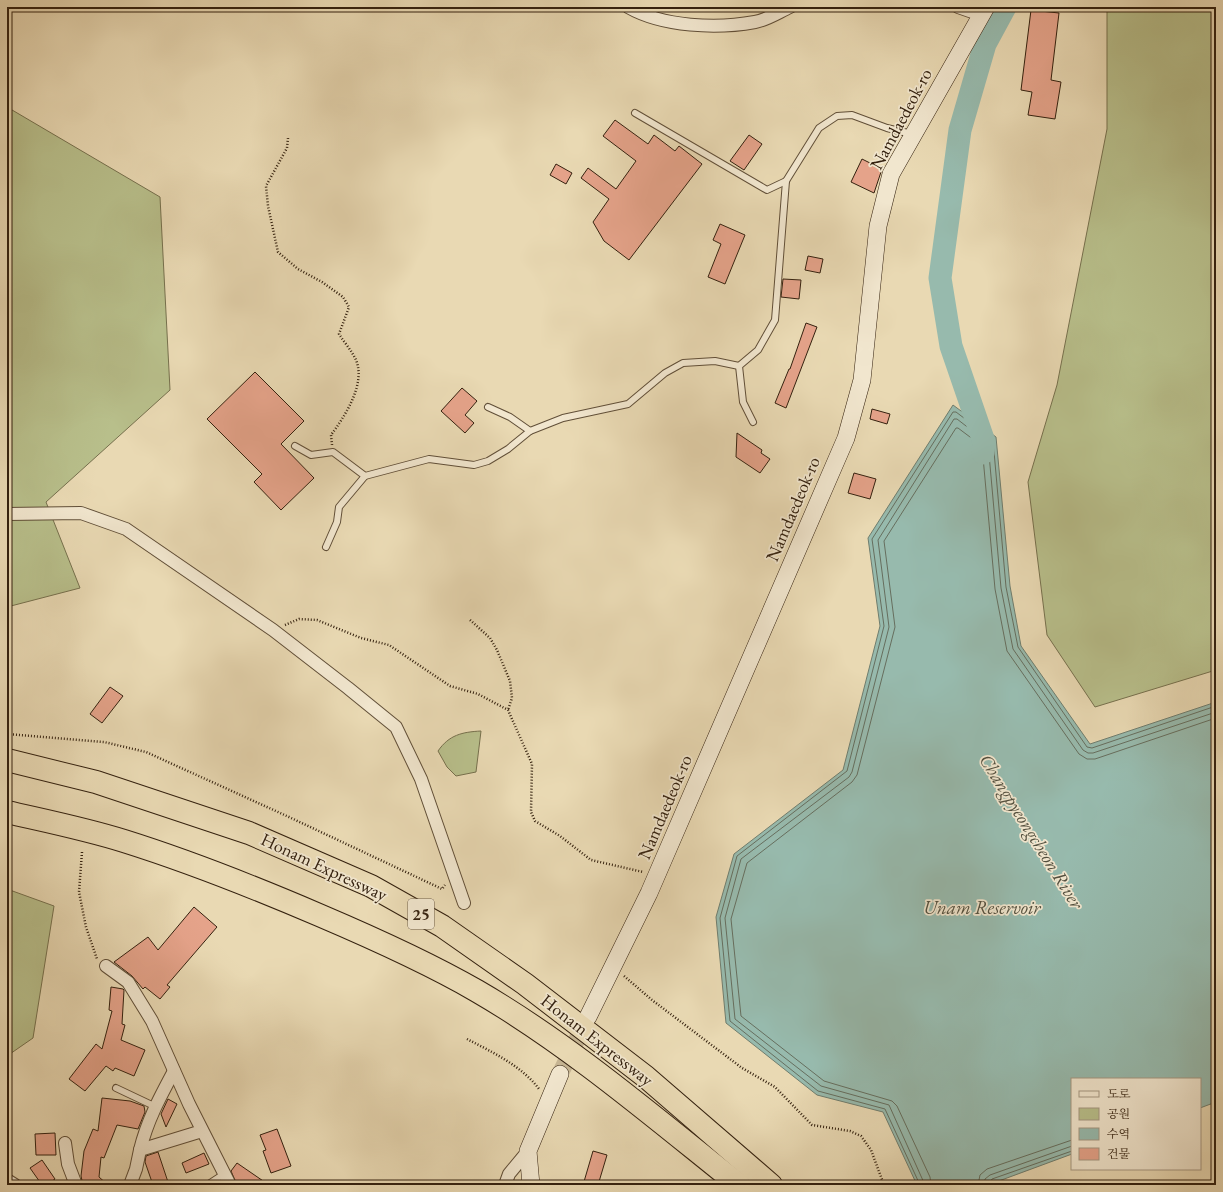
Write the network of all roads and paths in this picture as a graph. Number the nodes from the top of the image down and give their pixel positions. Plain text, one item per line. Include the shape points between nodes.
1 (628, 7) edge
2 (762, 7) edge
3 (790, 7) edge
4 (958, 7) edge
5 (983, 11) edge
6 (774, 14) junction
7 (635, 113) dead end
8 (914, 134) junction
9 (288, 138) dead end
10 (786, 180) junction
11 (739, 366) junction
12 (488, 407) dead end
13 (753, 422) dead end
14 (530, 431) junction
15 (295, 446) dead end
16 (333, 452) junction
17 (365, 476) junction
18 (7, 514) edge
19 (326, 547) dead end
20 (470, 620) dead end
21 (273, 630) junction
22 (508, 710) junction
23 (7, 734) edge
24 (7, 760) edge
25 (7, 812) edge
26 (82, 852) dead end
27 (454, 874) junction
28 (657, 876) junction
29 (464, 903) dead end
30 (106, 966) joint
31 (613, 966) junction
32 (588, 1017) tunnel mouth
33 (467, 1039) dead end
34 (174, 1071) junction
35 (560, 1074) tunnel mouth
36 (116, 1088) dead end
37 (548, 1103) junction
38 (154, 1106) junction
39 (202, 1131) junction
40 (65, 1143) dead end
41 (140, 1150) junction
42 (528, 1151) junction
43 (224, 1174) junction
44 (7, 1180) edge
45 (15, 1185) edge
46 (76, 1185) edge
47 (130, 1185) edge
48 (207, 1185) edge
49 (230, 1185) edge
50 (505, 1185) edge
51 (531, 1185) edge
52 (739, 1185) edge
53 (771, 1185) edge
54 (884, 1185) edge

1 - 6 street via 641,14 674,23 724,25 757,22
2 - 6 lane
3 - 6 street
4 - 5 street
5 - 8 main road, Namdaedeok-ro
7 - 10 lane via 767,190
8 - 10 lane via 887,128 852,115 837,116 819,128
8 - 28 main road, Namdaedeok-ro via 892,174 878,226 862,380 846,438
9 - 16 path via 287,148 266,186 278,252 343,298 349,307 339,334 356,361 358,381 346,416 332,435
10 - 11 lane via 775,320 758,350
11 - 13 lane via 743,402
11 - 14 lane via 715,361 683,363 665,372 628,404 563,418
12 - 14 lane via 510,417
14 - 17 lane via 508,449 488,461 474,465 429,459
15 - 16 lane via 311,455
16 - 17 lane
17 - 19 lane via 339,507 337,522
18 - 21 street via 81,513 126,529
20 - 22 path via 490,638 497,650 510,681 512,698
21 - 22 path via 299,619 317,620 361,638 389,645 450,686 478,694
21 - 27 street via 396,727 421,779
22 - 28 path via 532,764 531,812 535,821 591,860
23 - 27 path via 104,742 146,752 442,889
24 - 53 highway, Honam Expressway / 25 via 96,782 249,833 371,886 442,926 525,984 646,1077
25 - 52 highway, Honam Expressway / 25 via 124,841 204,869 315,913 430,966 478,992 579,1060
26 - 30 path via 79,892 86,927 98,960
27 - 29 street
28 - 31 main road, Namdaedeok-ro
30 - 34 street via 128,982 152,1021
31 - 32 main road, Namdaedeok-ro
31 - 54 path via 652,1000 742,1068 775,1087 812,1124 850,1131 861,1136 871,1150
33 - 37 path via 532,1080
34 - 38 street
34 - 39 street
35 - 37 main road
36 - 38 lane
37 - 42 main road
38 - 41 street
39 - 41 street
39 - 43 street
40 - 46 street via 68,1164
41 - 47 street
42 - 50 street via 509,1174
42 - 51 main road
43 - 48 lane
43 - 49 street
44 - 45 street

